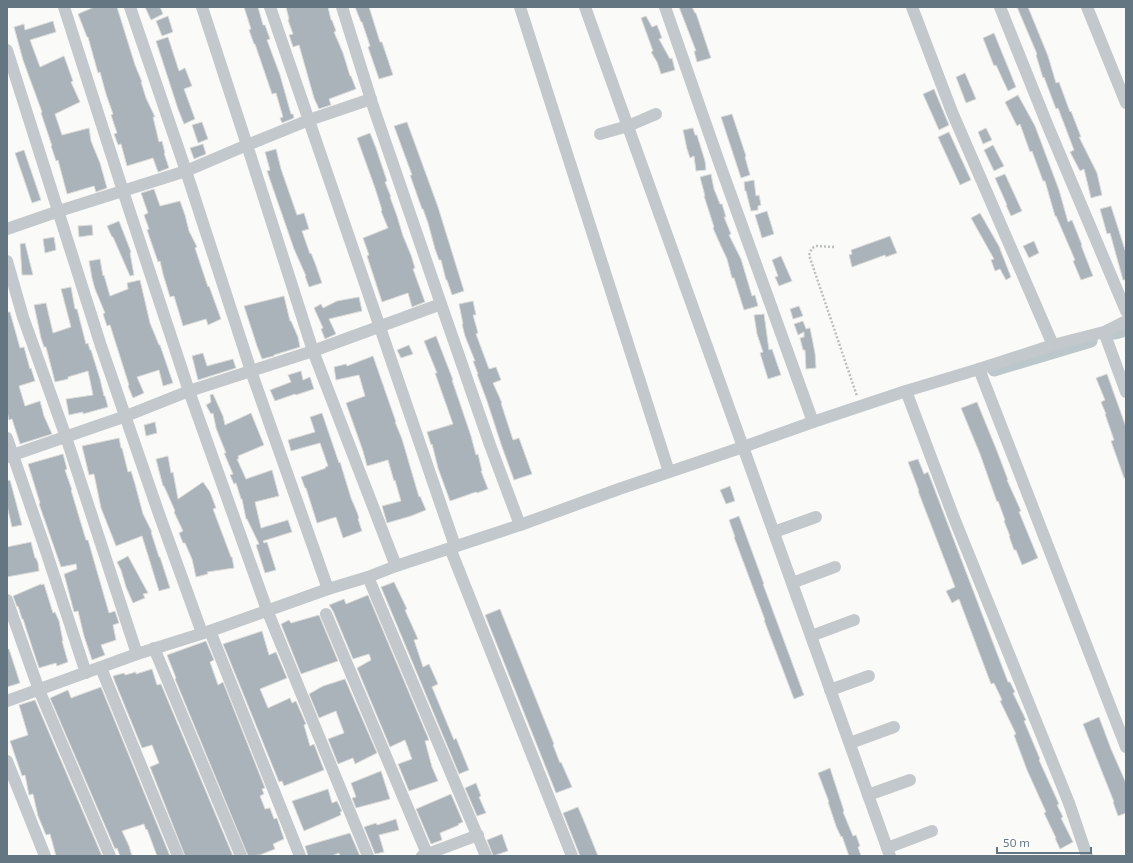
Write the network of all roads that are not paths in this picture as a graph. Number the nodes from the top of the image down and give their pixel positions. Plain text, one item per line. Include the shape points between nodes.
1 (64, 7) edge
2 (130, 7) edge
3 (202, 7) edge
4 (270, 7) edge
5 (342, 7) edge
6 (520, 7) edge
7 (585, 7) edge
8 (665, 7) edge
9 (912, 7) edge
10 (1000, 7) edge
11 (1086, 7) edge
12 (7, 50) edge
13 (371, 99) junction
14 (1126, 103) edge
15 (656, 114) dead end
16 (309, 120) junction
17 (628, 126) junction
18 (600, 134) dead end
19 (248, 145) junction
20 (186, 171) junction
21 (123, 192) junction
22 (59, 211) junction
23 (7, 229) edge
24 (7, 261) edge
25 (441, 304) junction
26 (1126, 311) edge
27 (1126, 322) edge
28 (380, 326) junction
29 (1104, 332) junction
30 (1053, 345) junction
31 (313, 351) junction
32 (979, 369) junction
33 (252, 371) junction
34 (189, 391) junction
35 (906, 391) junction
36 (1126, 392) edge
37 (126, 416) junction
38 (813, 422) junction
39 (66, 437) junction
40 (7, 438) edge
41 (743, 447) junction
42 (10, 456) edge
43 (669, 472) junction
44 (816, 517) dead end
45 (520, 525) junction
46 (774, 532) junction
47 (453, 547) junction
48 (396, 566) junction
49 (836, 567) dead end
50 (368, 577) junction
51 (792, 582) junction
52 (328, 589) junction
53 (7, 600) edge
54 (267, 610) junction
55 (326, 614) dead end
56 (854, 620) dead end
57 (206, 632) junction
58 (811, 636) junction
59 (154, 648) junction
60 (137, 654) junction
61 (101, 668) junction
62 (86, 673) junction
63 (869, 676) dead end
64 (39, 690) junction
65 (830, 690) junction
66 (7, 701) edge
67 (894, 727) dead end
68 (850, 744) junction
69 (1126, 747) edge
70 (7, 761) edge
71 (910, 780) dead end
72 (868, 795) junction
73 (932, 831) dead end
74 (478, 835) junction
75 (888, 852) edge
76 (426, 855) edge
77 (45, 856) edge
78 (110, 856) edge
79 (178, 856) edge
80 (241, 856) edge
81 (300, 856) edge
82 (368, 856) edge
83 (486, 856) edge
84 (572, 856) edge
85 (1087, 856) edge

1 - 21 street
2 - 20 street
3 - 19 street
4 - 16 street
5 - 13 street
6 - 43 street
7 - 17 street
8 - 38 street
9 - 30 street via 952,112
10 - 26 street
11 - 14 street
12 - 22 street
13 - 16 street
13 - 25 street
15 - 17 street
16 - 19 street
16 - 28 street
17 - 18 street
17 - 41 street
19 - 20 street
19 - 31 street
20 - 21 street
20 - 33 street
21 - 22 street
21 - 34 street
22 - 23 street
22 - 37 street via 101,346
24 - 39 street via 23,317
25 - 28 street
25 - 45 street
27 - 29 street
28 - 31 street
28 - 47 street
29 - 30 street
29 - 36 street
30 - 32 street
31 - 33 street
31 - 48 street
32 - 35 street
32 - 69 street
33 - 34 street
33 - 52 street
34 - 37 street
34 - 54 street
35 - 38 street
35 - 85 street via 954,518 1069,803
37 - 39 street
37 - 57 street via 159,514
38 - 41 street
39 - 42 street
39 - 60 street
40 - 42 street
41 - 43 street
41 - 46 street
42 - 62 street via 45,548
43 - 45 street
44 - 46 street
45 - 47 street
46 - 51 street
47 - 48 street
47 - 84 street
48 - 50 street
49 - 51 street
50 - 52 street
50 - 74 street
51 - 58 street
52 - 54 street
53 - 64 street
54 - 57 street
54 - 82 street
55 - 76 street
56 - 58 street
57 - 59 street
57 - 81 street
58 - 65 street
59 - 60 street
59 - 80 street
60 - 61 street
61 - 62 street
61 - 79 street
62 - 64 street
63 - 65 street
64 - 66 street
64 - 78 street
65 - 68 street
67 - 68 street
68 - 72 street
70 - 77 street
71 - 72 street
72 - 75 street
73 - 75 street
74 - 76 street
74 - 83 street

